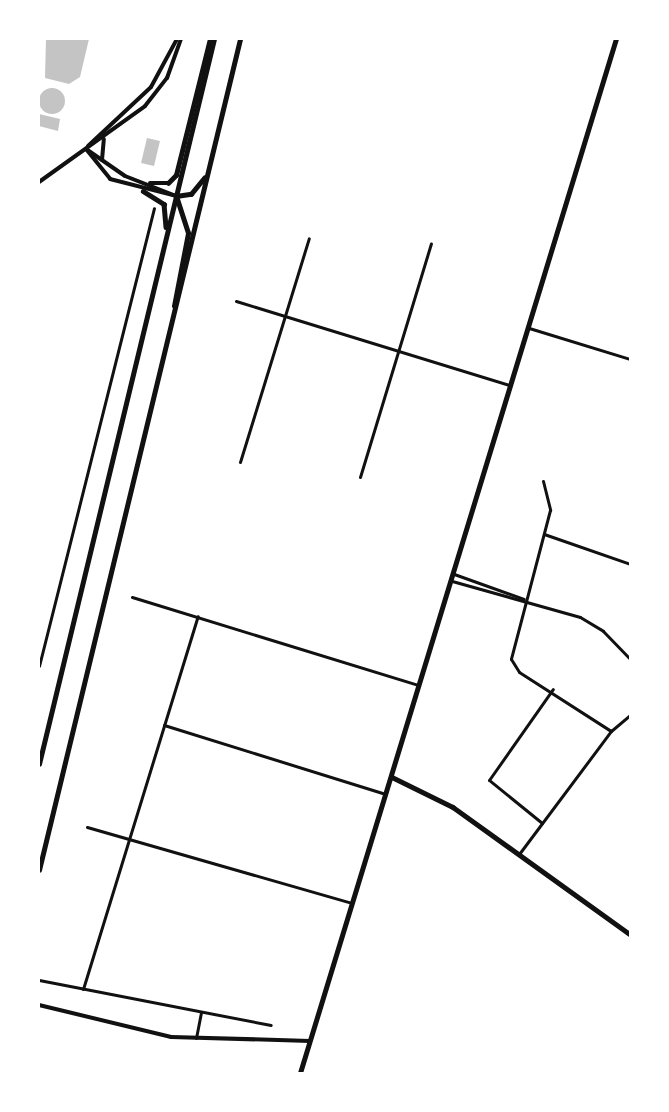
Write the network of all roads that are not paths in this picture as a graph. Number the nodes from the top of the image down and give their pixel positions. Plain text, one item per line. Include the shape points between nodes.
1 (179, 39) edge
2 (212, 39) edge
3 (240, 39) edge
4 (616, 39) edge
5 (108, 134) junction
6 (86, 149) junction
7 (103, 161) junction
8 (209, 169) junction
9 (39, 182) edge
10 (150, 183) junction
11 (143, 191) junction
12 (176, 196) junction
13 (154, 208) dead end
14 (309, 238) dead end
15 (165, 240) junction
16 (431, 244) dead end
17 (236, 301) dead end
18 (174, 308) junction
19 (285, 316) junction
20 (529, 328) junction
21 (398, 351) junction
22 (630, 359) edge
23 (511, 385) junction
24 (240, 462) dead end
25 (360, 477) dead end
26 (543, 481) dead end
27 (543, 534) junction
28 (630, 564) edge
29 (454, 574) junction
30 (452, 581) junction
31 (132, 597) dead end
32 (524, 599) junction
33 (198, 616) junction
34 (630, 659) edge
35 (39, 666) edge
36 (420, 686) junction
37 (553, 689) junction
38 (630, 715) edge
39 (164, 724) junction
40 (611, 731) junction
41 (39, 764) edge
42 (392, 777) junction
43 (387, 794) junction
44 (542, 824) junction
45 (87, 827) dead end
46 (130, 836) junction
47 (519, 854) junction
48 (39, 870) edge
49 (354, 903) junction
50 (630, 934) edge
51 (39, 980) edge
52 (83, 989) junction
53 (39, 1005) edge
54 (201, 1012) junction
55 (272, 1025) dead end
56 (196, 1039) junction
57 (311, 1041) junction
58 (300, 1073) edge

1 - 5 street via 157,92
1 - 6 street via 152,87
2 - 10 main road via 176,175 168,183
2 - 12 main road
3 - 8 main road
4 - 20 main road
5 - 6 street
5 - 7 street via 101,145
6 - 7 street
6 - 9 street
6 - 11 street via 110,179
7 - 10 street via 124,176
8 - 12 main road via 197,190
8 - 18 main road
10 - 12 street
11 - 12 street
11 - 15 main road via 166,209
12 - 15 main road
12 - 18 main road via 188,233
13 - 35 street
14 - 19 street
15 - 41 main road
16 - 21 street
17 - 19 street
18 - 48 main road
19 - 21 street
19 - 24 street
20 - 22 street
20 - 23 main road
21 - 23 street
21 - 25 street
23 - 29 main road
26 - 27 street via 551,504
27 - 28 street
27 - 32 street
29 - 30 main road
29 - 32 street
30 - 32 street
30 - 36 main road
31 - 33 street
32 - 34 street via 590,622
32 - 37 street via 511,659 519,672
33 - 36 street
33 - 39 street
36 - 42 main road
37 - 40 street
37 - 44 street via 489,780
38 - 40 street
39 - 43 street
39 - 46 street
40 - 44 street
42 - 43 main road
42 - 47 main road via 435,795
43 - 49 main road
44 - 47 street
45 - 46 street
46 - 49 street
46 - 52 street
47 - 50 main road
49 - 57 main road
51 - 52 street
52 - 54 street
53 - 56 street via 115,1028
54 - 55 street
54 - 56 street
56 - 57 street
57 - 58 main road

